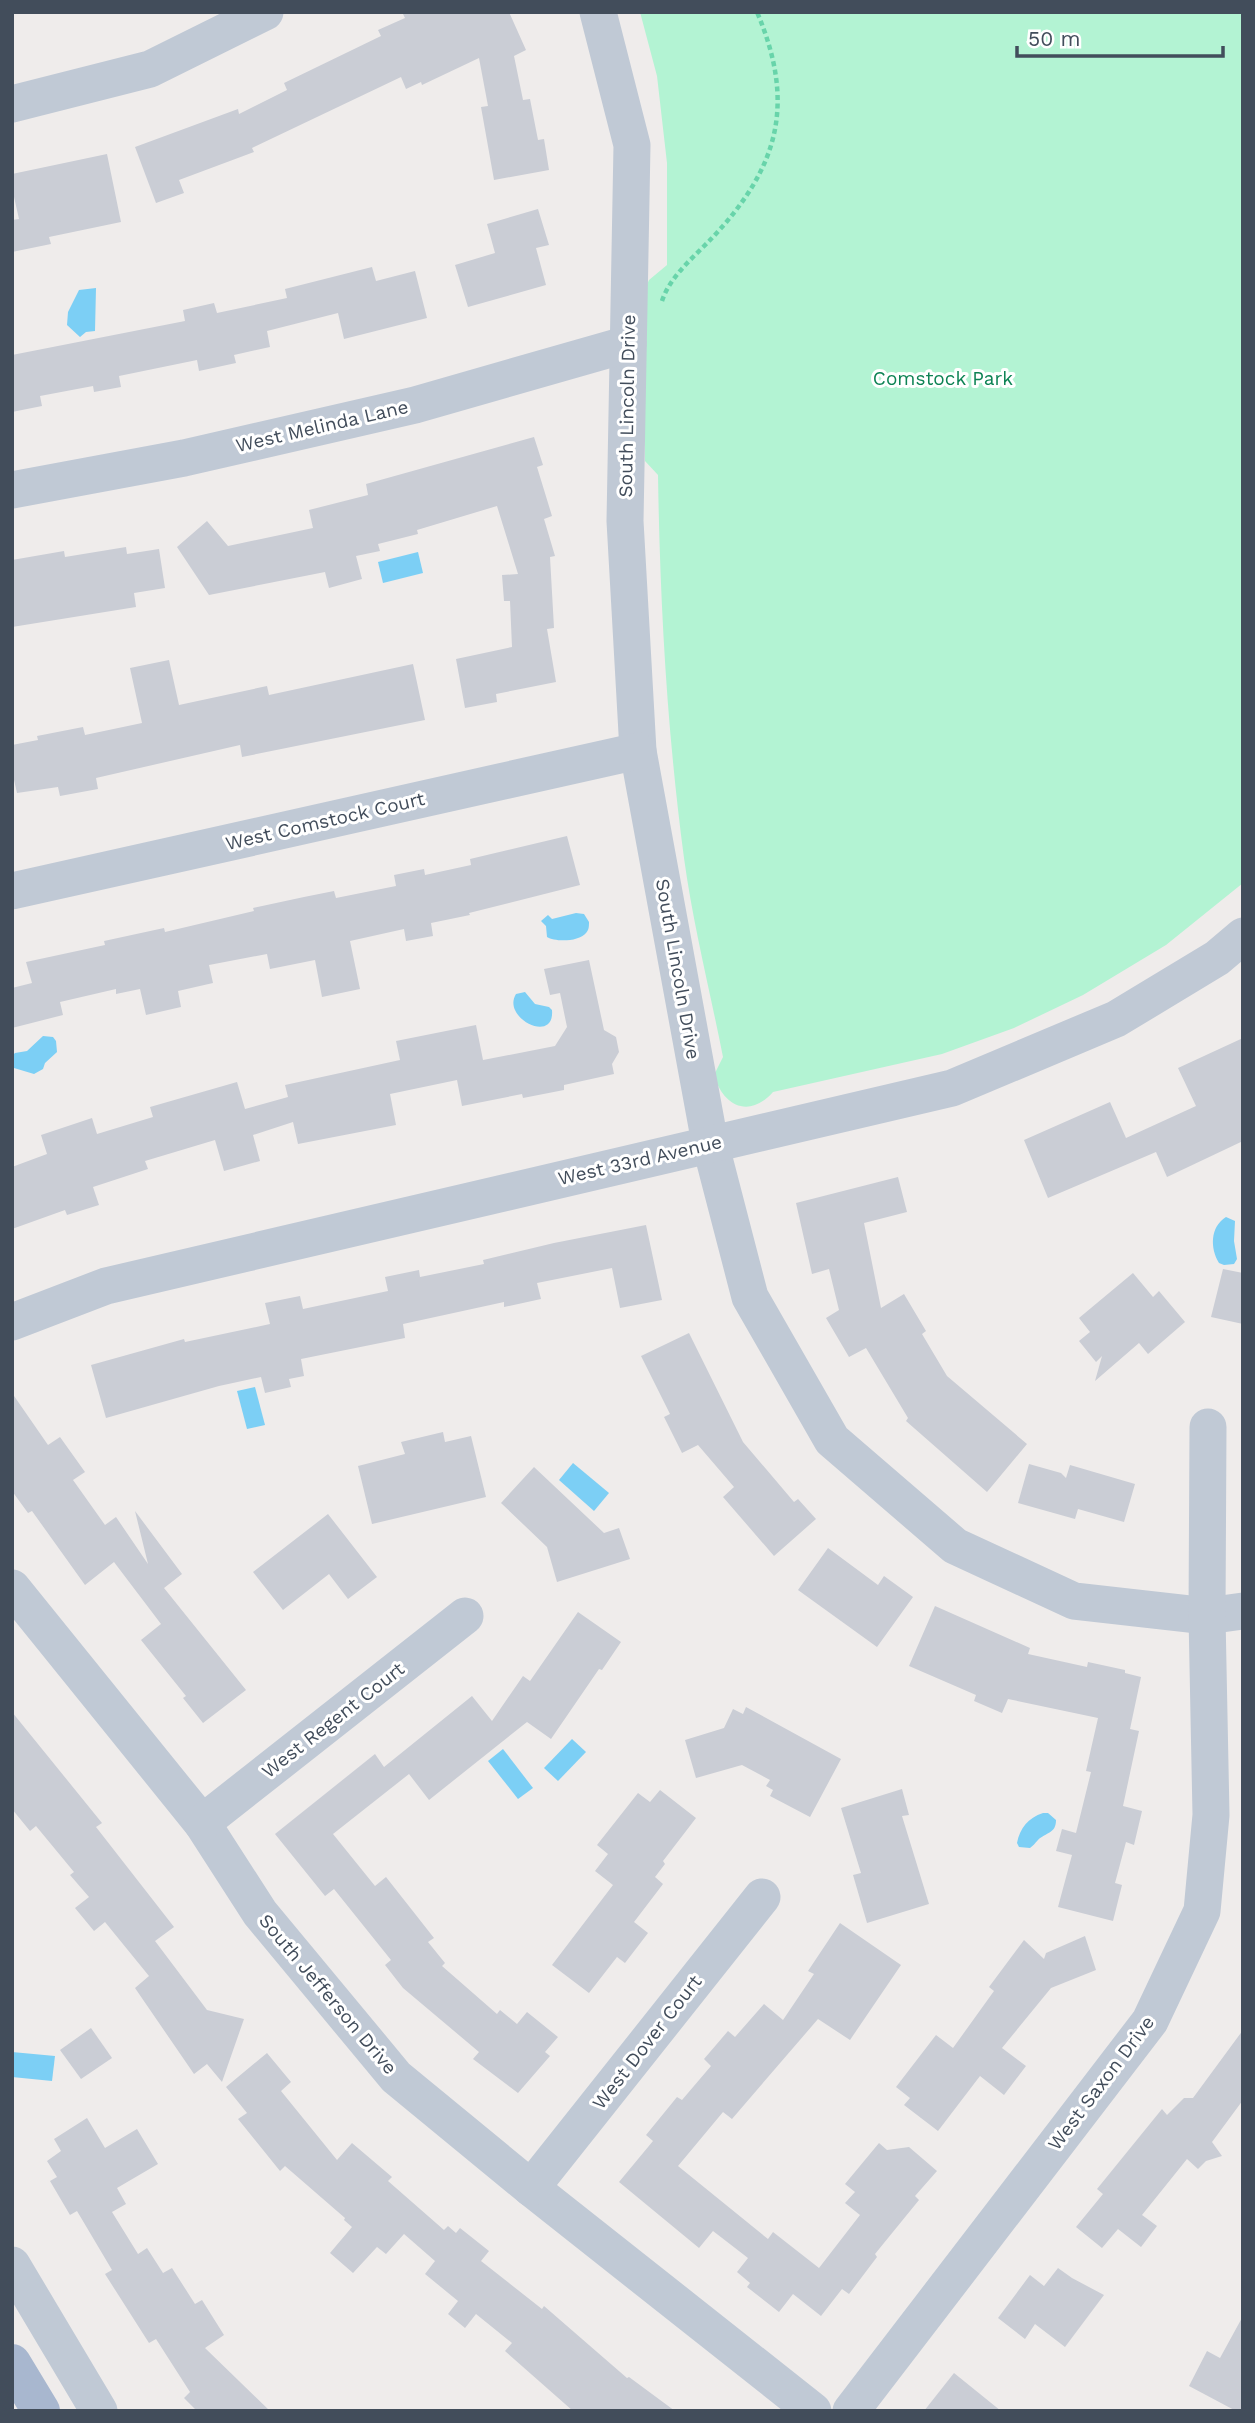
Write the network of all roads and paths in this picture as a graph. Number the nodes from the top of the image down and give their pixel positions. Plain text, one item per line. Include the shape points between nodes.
1 (265, 12) edge
2 (598, 12) edge
3 (757, 12) edge
4 (12, 104) edge
5 (660, 307) dead end
6 (628, 344) junction
7 (12, 490) edge
8 (638, 751) junction
9 (12, 891) edge
10 (1243, 936) edge
11 (710, 1143) junction
12 (12, 1322) edge
13 (1208, 1427) dead end
14 (12, 1588) edge
15 (1243, 1611) edge
16 (465, 1616) dead end
17 (1207, 1616) junction
18 (202, 1823) junction
19 (762, 1897) dead end
20 (531, 2188) junction
21 (12, 2265) edge
22 (12, 2362) edge
23 (41, 2411) edge
24 (99, 2411) edge
25 (813, 2411) edge
26 (851, 2411) edge

1 - 4 street via 150,69
2 - 6 street, South Lincoln Drive via 632,145
3 - 5 path via 779,89 771,144 746,198 676,278
6 - 7 street, West Melinda Lane via 415,405 184,458
6 - 8 street, South Lincoln Drive via 625,521
8 - 9 street, West Comstock Court
8 - 11 street, South Lincoln Drive
10 - 11 street, West 33rd Avenue via 1217,958 1116,1019 952,1088
11 - 12 street, West 33rd Avenue via 106,1286
11 - 17 street, South Lincoln Drive via 750,1297 832,1440 955,1546 1074,1601
13 - 17 street, West Saxon Drive
14 - 18 street, South Jefferson Drive
15 - 17 street, South Lincoln Drive
16 - 18 street, West Regent Court
17 - 26 street, West Saxon Drive via 1212,1815 1202,1911 1150,2021
18 - 20 street, South Jefferson Drive via 260,1913 396,2077
19 - 20 street, West Dover Court
20 - 25 street, South Jefferson Drive
21 - 24 street
22 - 23 main road

